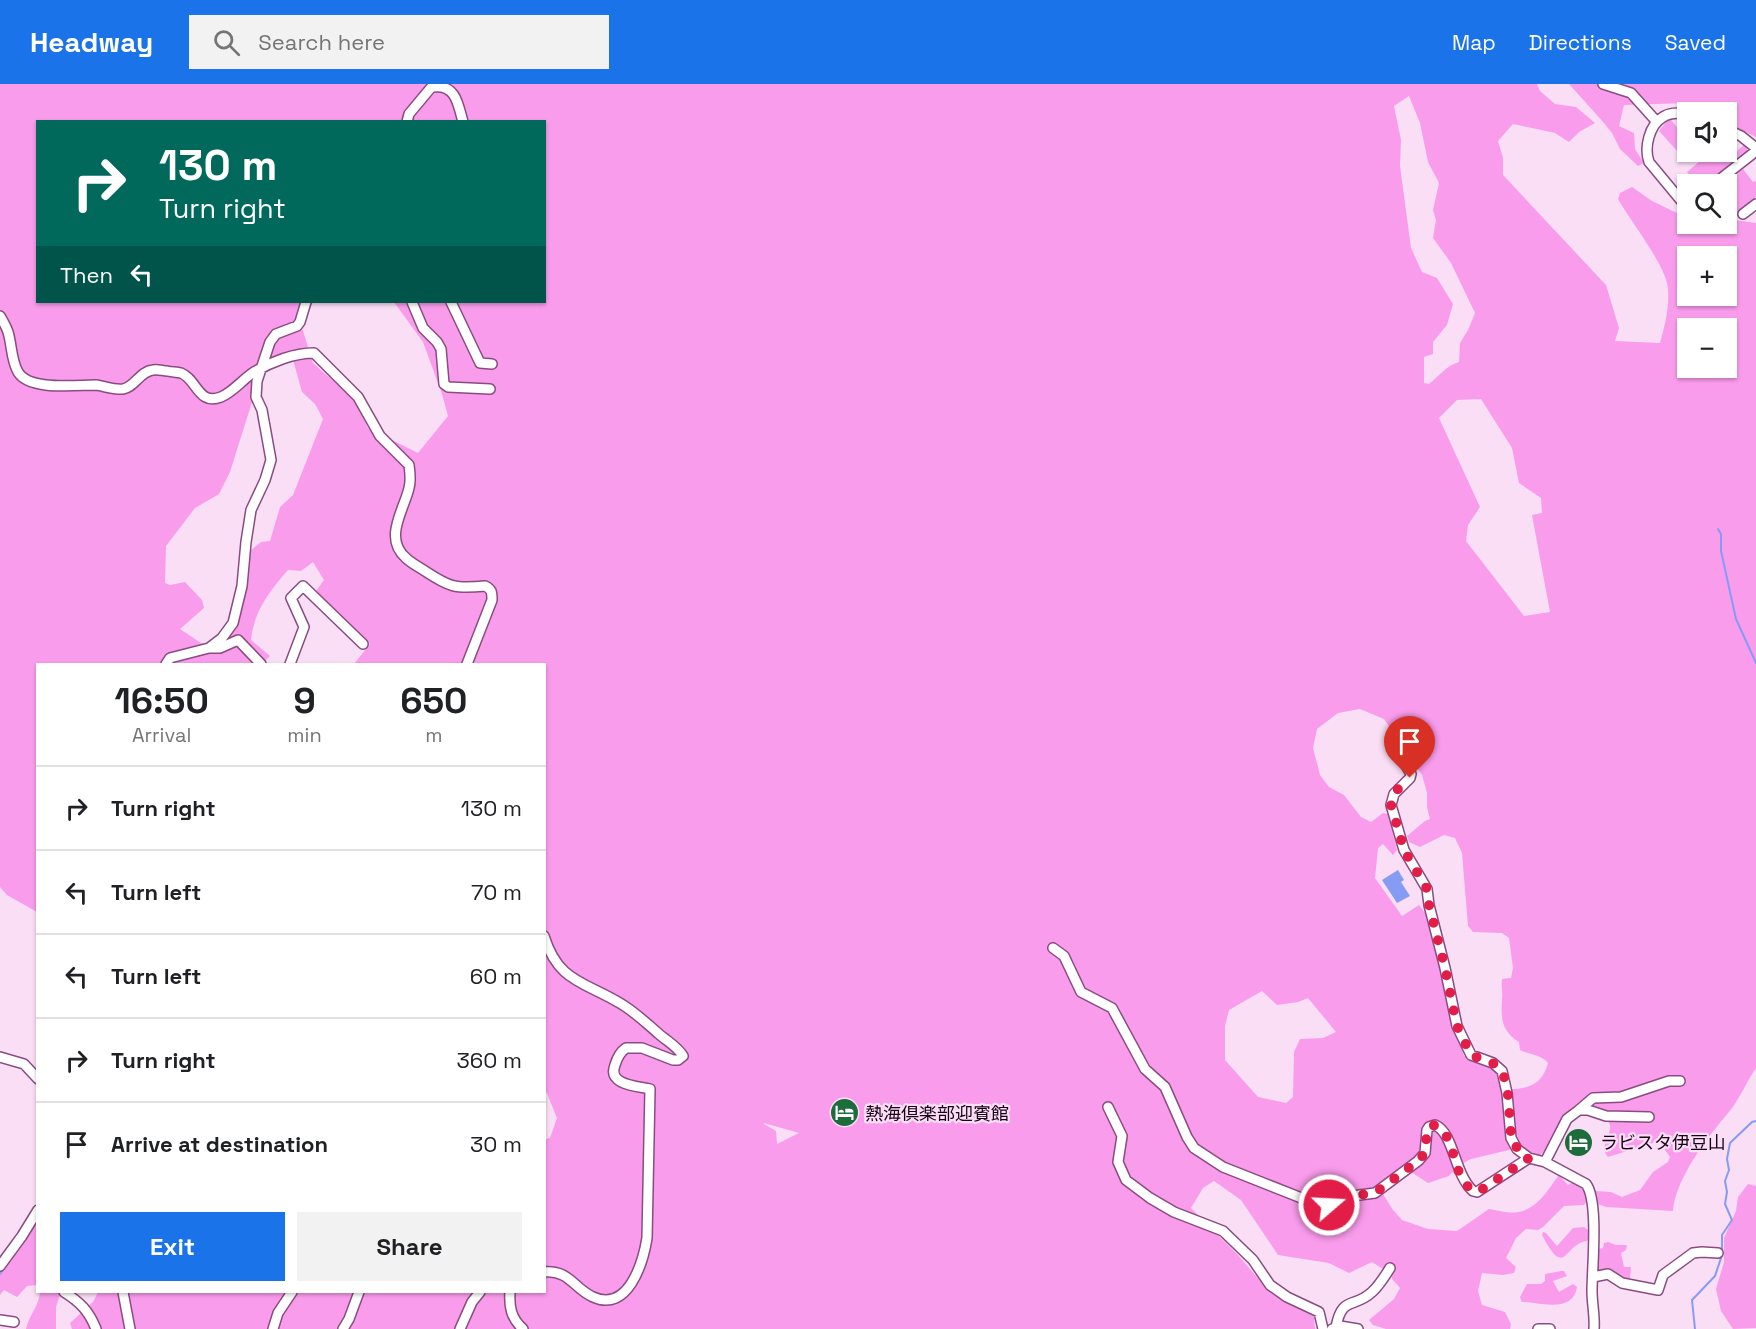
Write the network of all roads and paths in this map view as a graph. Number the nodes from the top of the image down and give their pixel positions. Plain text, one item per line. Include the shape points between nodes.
1 (1603, 84) edge
2 (433, 86) edge
3 (1677, 114) edge
4 (407, 120) edge
5 (463, 120) edge
6 (1657, 122) junction
7 (1737, 134) edge
8 (1756, 149) edge
9 (1726, 174) edge
10 (1677, 195) edge
11 (1756, 204) edge
12 (1743, 214) dead end
13 (306, 303) edge
14 (412, 303) edge
15 (451, 303) edge
16 (0, 315) edge
17 (492, 364) dead end
18 (261, 369) junction
19 (490, 389) dead end
20 (363, 644) dead end
21 (209, 648) junction
22 (167, 663) edge
23 (260, 663) edge
24 (290, 663) edge
25 (467, 663) edge
26 (1398, 752) dead end
27 (546, 941) edge
28 (1053, 948) dead end
29 (0, 1057) edge
30 (36, 1077) edge
31 (1680, 1081) dead end
32 (1108, 1107) dead end
33 (1579, 1110) junction
34 (1649, 1117) dead end
35 (1529, 1158) junction
36 (1545, 1162) junction
37 (36, 1213) edge
38 (1718, 1253) dead end
39 (0, 1266) edge
40 (1390, 1268) dead end
41 (546, 1272) edge
42 (1593, 1277) junction
43 (66, 1293) edge
44 (123, 1293) edge
45 (291, 1293) edge
46 (359, 1293) edge
47 (479, 1293) edge
48 (510, 1293) edge
49 (0, 1320) edge
50 (14, 1322) dead end
51 (1334, 1328) edge
52 (96, 1329) edge
53 (130, 1329) edge
54 (273, 1329) edge
55 (343, 1329) edge
56 (460, 1329) edge
57 (523, 1329) edge
58 (1323, 1329) edge
59 (1358, 1329) edge
60 (1538, 1329) edge
61 (1550, 1329) edge
62 (1594, 1329) edge

1 - 6 street via 1631,93
2 - 4 street
2 - 5 street via 448,87
3 - 6 street
6 - 10 street via 1647,147 1649,162
7 - 8 street
8 - 9 street
11 - 12 street
13 - 18 street via 297,326 276,334 270,342
14 - 19 street via 423,328 441,350 444,384
15 - 17 street via 480,363
16 - 18 street via 15,367 30,383 122,389 141,375 157,370 181,373 199,394 214,398
18 - 21 street via 256,397 271,460 251,510 242,586 233,623
18 - 25 street via 302,353 314,353 358,397 380,436 409,465 409,488 395,529 404,557 446,585 485,586 492,592
20 - 24 street via 303,586 291,598 304,627
21 - 22 street via 170,658
21 - 23 street via 238,640
26 - 35 street via 1411,774 1394,794 1391,805 1404,850 1427,889 1457,1026 1471,1055 1502,1071 1513,1144
27 - 41 street via 553,959 567,974 633,1011 683,1056 673,1060 642,1047 632,1047 622,1051 613,1068 620,1082 650,1089 648,1238 629,1289 611,1300 593,1298 562,1273
28 - 35 street via 1064,956 1081,992 1112,1008 1146,1069 1165,1088 1194,1148 1222,1167 1329,1205 1375,1193 1418,1161 1425,1153 1427,1130 1435,1125 1451,1145 1458,1170 1473,1191 1478,1192
29 - 30 street via 24,1064
31 - 33 street via 1621,1097 1593,1098
32 - 58 street via 1122,1136 1118,1162 1126,1180 1174,1212 1222,1231 1253,1260 1270,1285 1319,1312
33 - 34 street via 1606,1116
33 - 36 street via 1567,1119
35 - 36 street
36 - 42 street via 1589,1188
37 - 39 street
38 - 42 street via 1693,1253 1663,1275 1658,1290 1622,1283 1608,1274
40 - 51 street via 1372,1293 1339,1312
42 - 62 street
43 - 52 street via 82,1304
44 - 53 street
45 - 54 street
46 - 55 street
47 - 56 street
48 - 57 street via 512,1317
49 - 50 street
51 - 59 street
60 - 61 street

